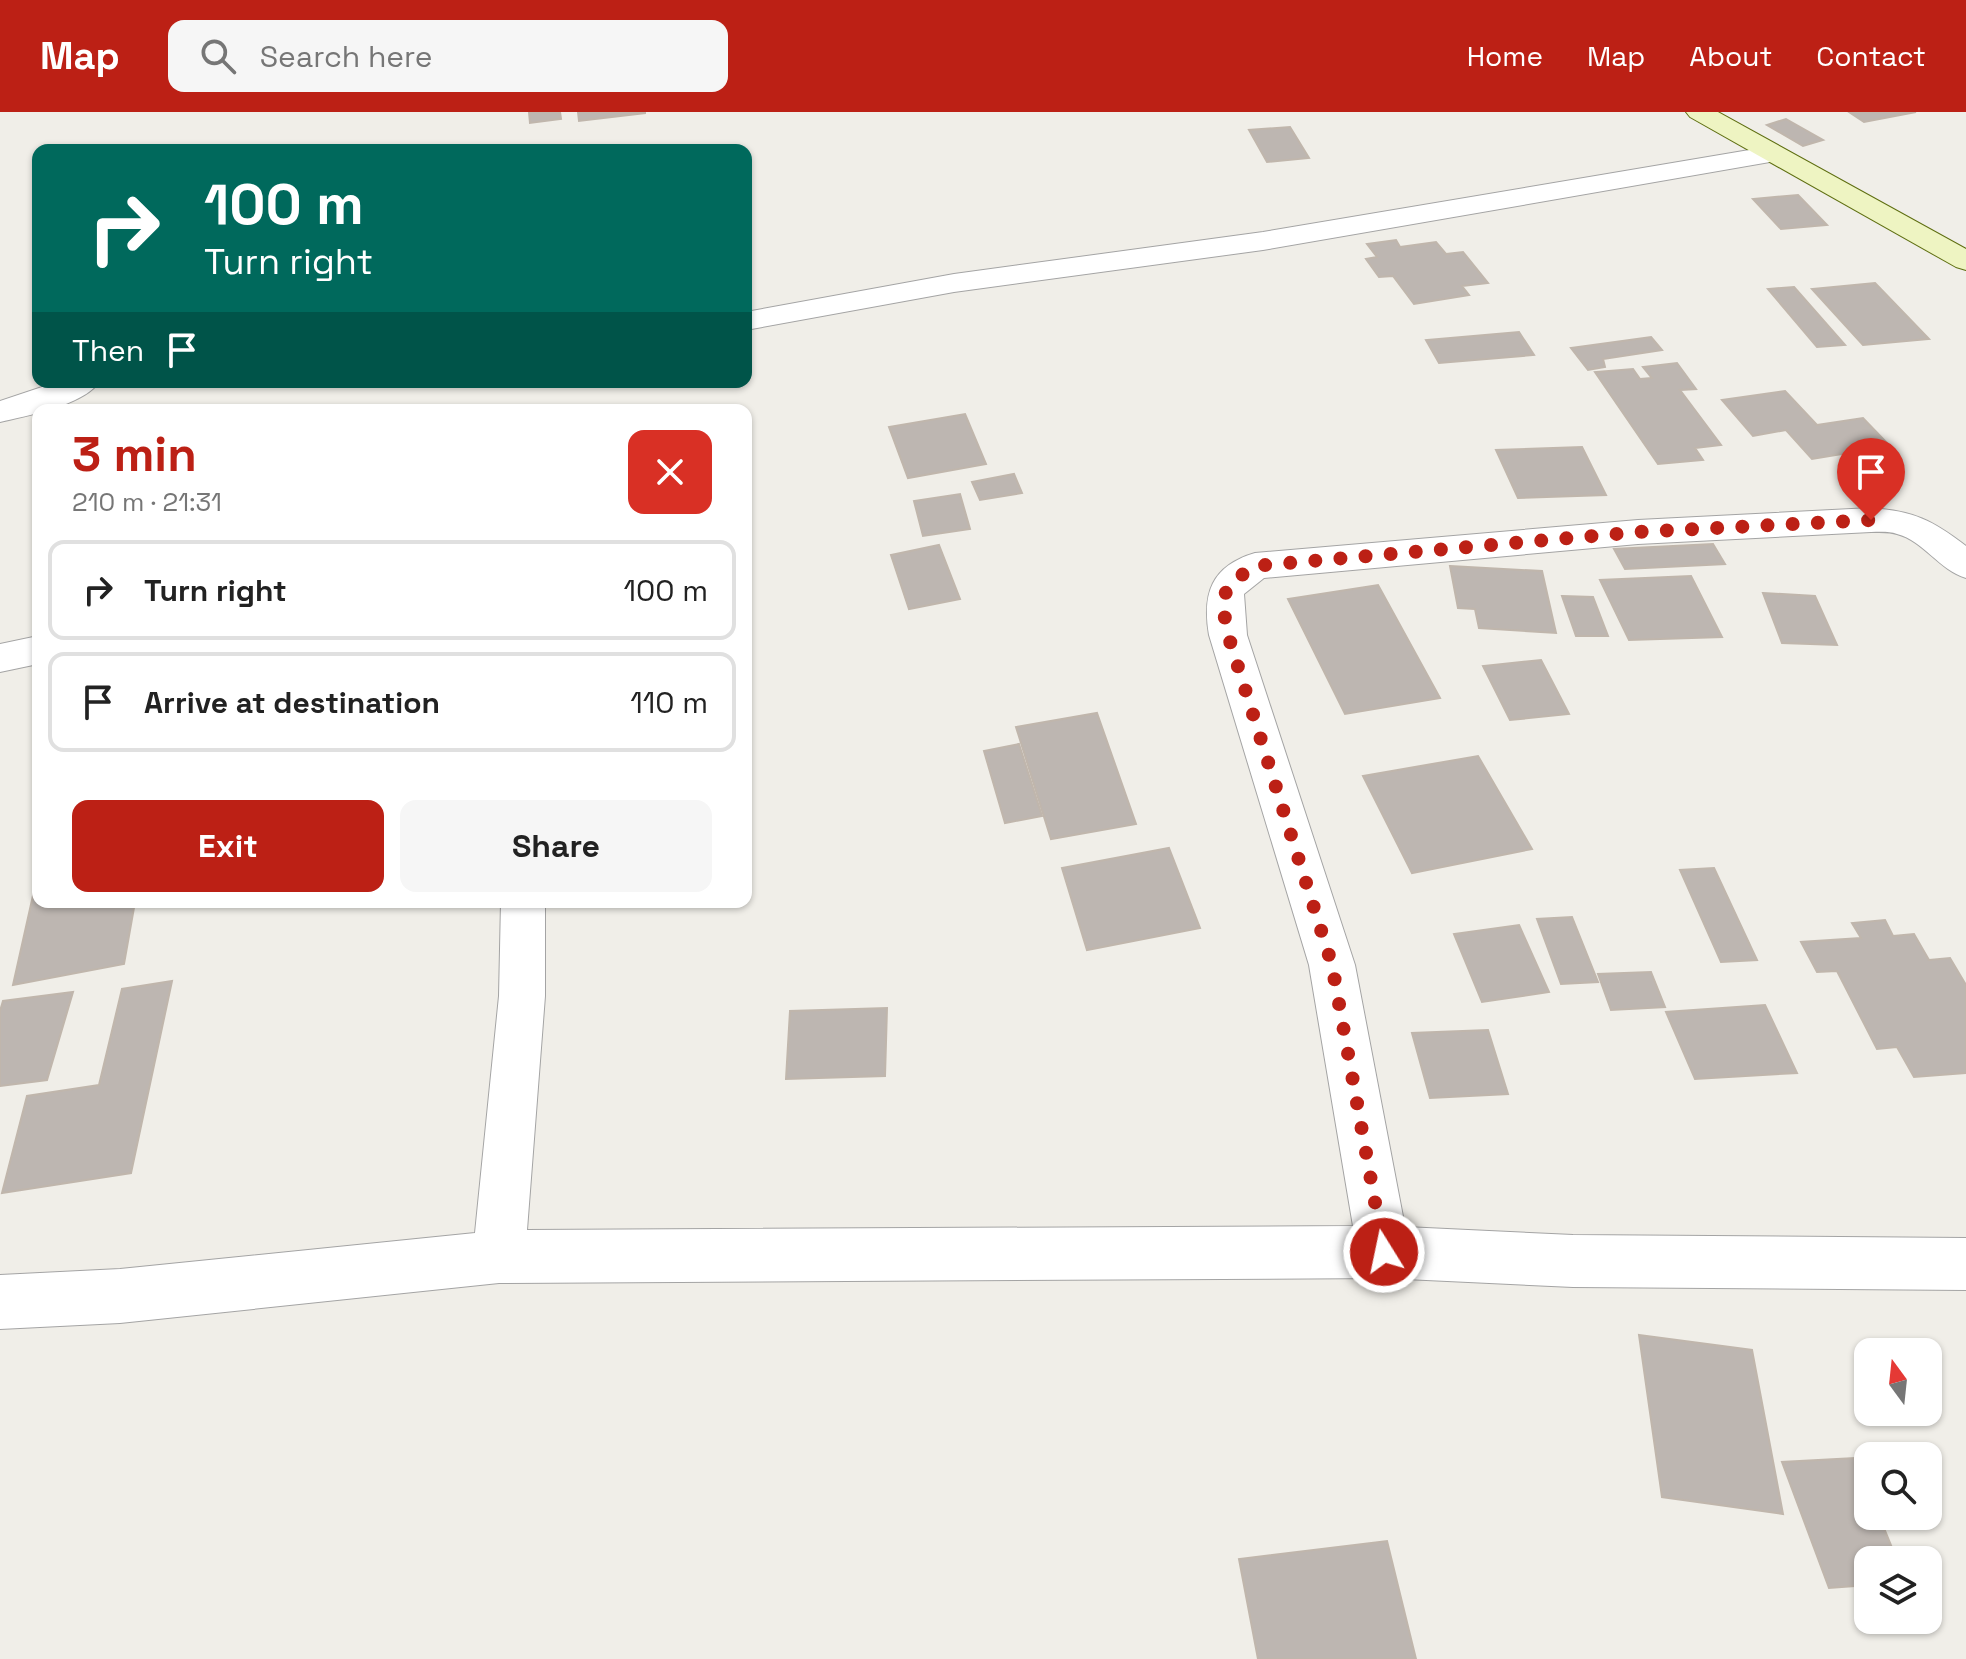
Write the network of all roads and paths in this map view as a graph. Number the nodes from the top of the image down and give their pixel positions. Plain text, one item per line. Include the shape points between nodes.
1 (1699, 112) edge
2 (1773, 154) junction
3 (1966, 261) edge
4 (752, 320) edge
5 (71, 388) edge
6 (0, 412) edge
7 (1966, 565) edge
8 (32, 651) edge
9 (0, 658) edge
10 (523, 908) edge
11 (1384, 1252) junction
12 (499, 1257) junction
13 (1966, 1264) edge
14 (0, 1302) edge

1 - 2 main road
2 - 3 main road
2 - 4 street via 1263,241 954,283
5 - 6 street
7 - 11 street via 1903,522 1871,520 1638,532 1255,566 1229,583 1222,606 1228,635 1332,965
8 - 9 street
10 - 12 street via 522,996
11 - 12 street
11 - 13 street via 1573,1261
12 - 14 street via 120,1296

